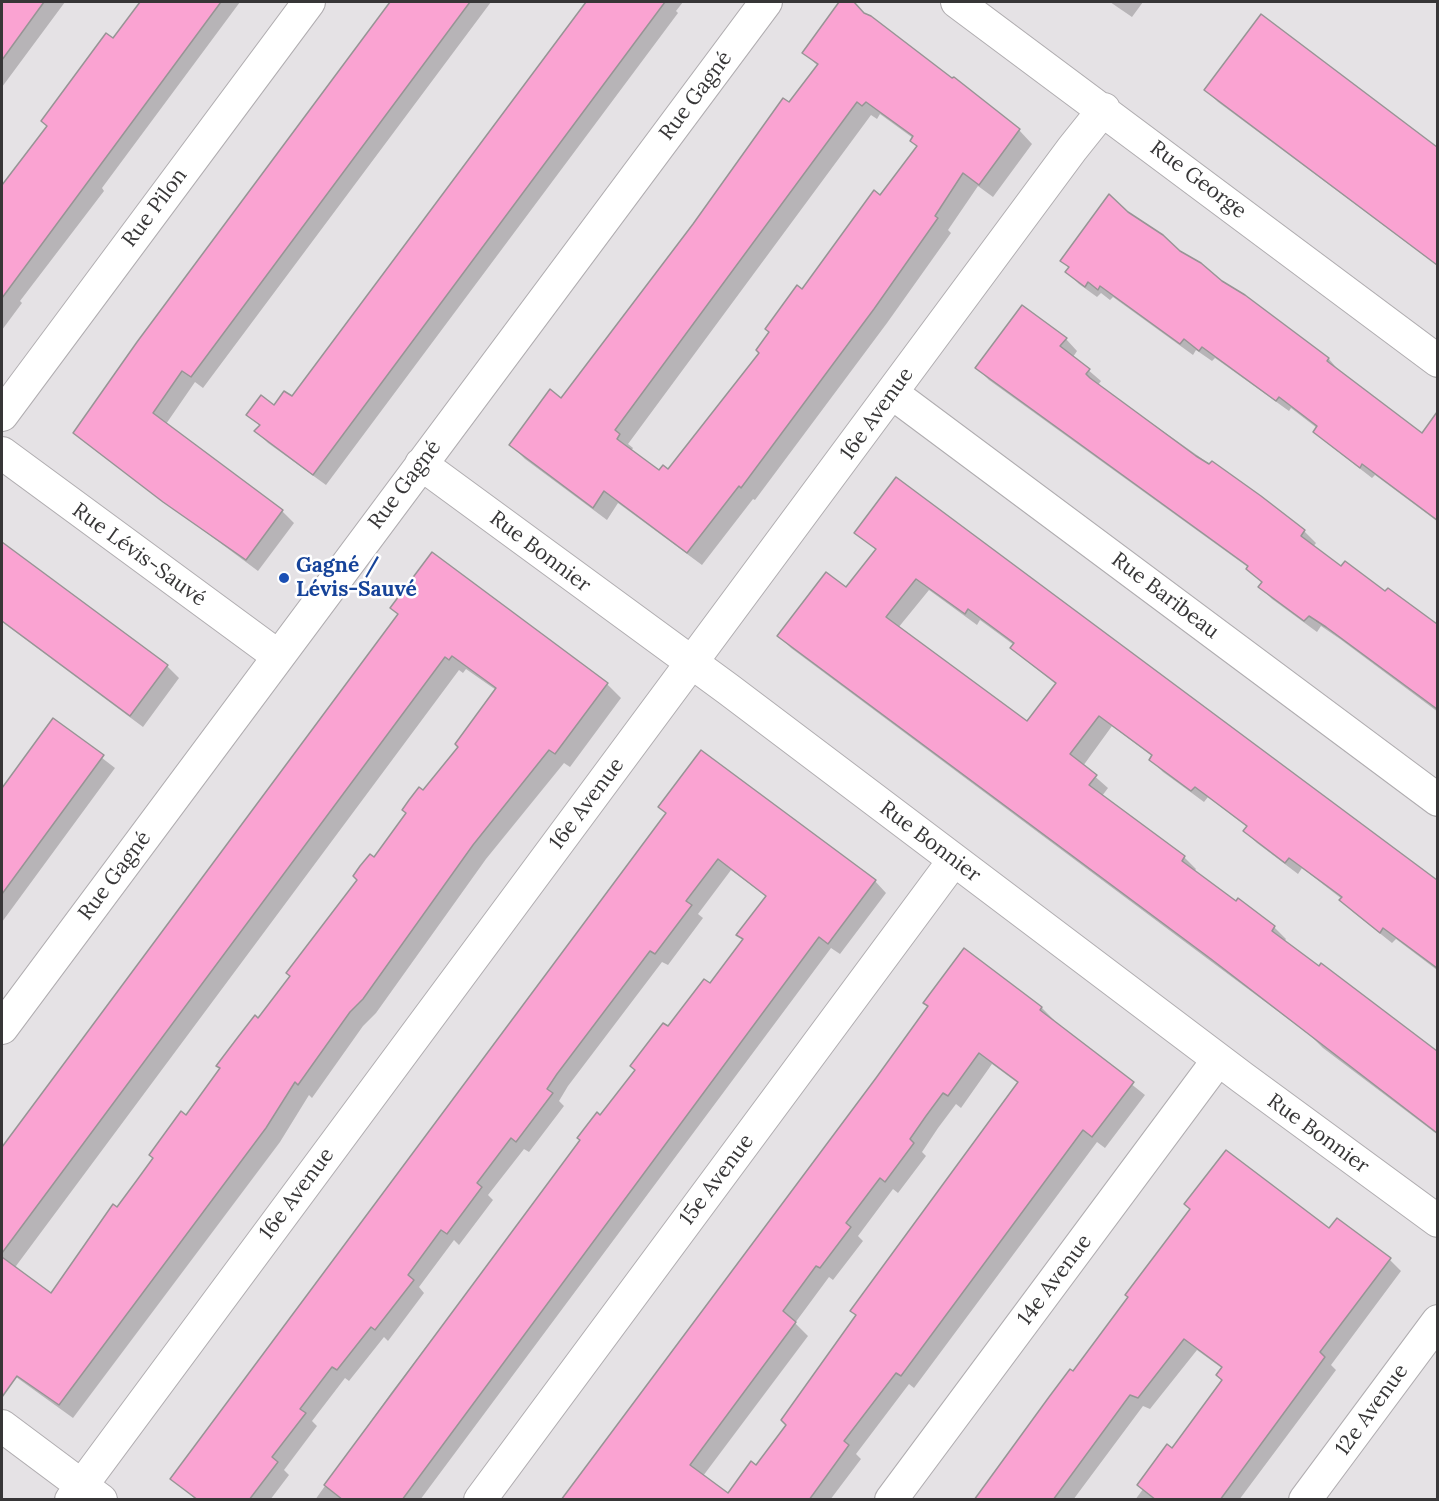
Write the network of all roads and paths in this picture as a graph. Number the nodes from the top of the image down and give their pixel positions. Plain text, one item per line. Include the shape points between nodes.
1 (309, 2) edge
2 (766, 2) edge
3 (957, 2) edge
4 (1104, 109) junction
5 (1437, 361) edge
6 (892, 393) junction
7 (2, 415) edge
8 (2, 453) edge
9 (421, 464) junction
10 (278, 656) junction
11 (692, 664) junction
12 (1437, 800) edge
13 (954, 860) junction
14 (2, 1029) edge
15 (1218, 1060) junction
16 (1437, 1221) edge
17 (1437, 1321) edge
18 (2, 1426) edge
19 (84, 1495) edge
20 (480, 1500) edge
21 (891, 1500) edge
22 (1305, 1500) edge

1 - 7 street, Rue Pilon
2 - 9 street, Rue Gagné
3 - 4 street, Rue George
4 - 5 street, Rue George
4 - 6 street, 16e Avenue
6 - 11 street, 16e Avenue
6 - 12 street, Rue Baribeau
8 - 10 street, Rue Lévis-Sauvé
9 - 10 street, Rue Gagné
9 - 11 street, Rue Bonnier
10 - 14 street, Rue Gagné
11 - 13 street, Rue Bonnier
11 - 19 street, 16e Avenue
13 - 15 street, Rue Bonnier
13 - 20 street, 15e Avenue
15 - 16 street, Rue Bonnier
15 - 21 street, 14e Avenue
17 - 22 street, 12e Avenue
18 - 19 street

